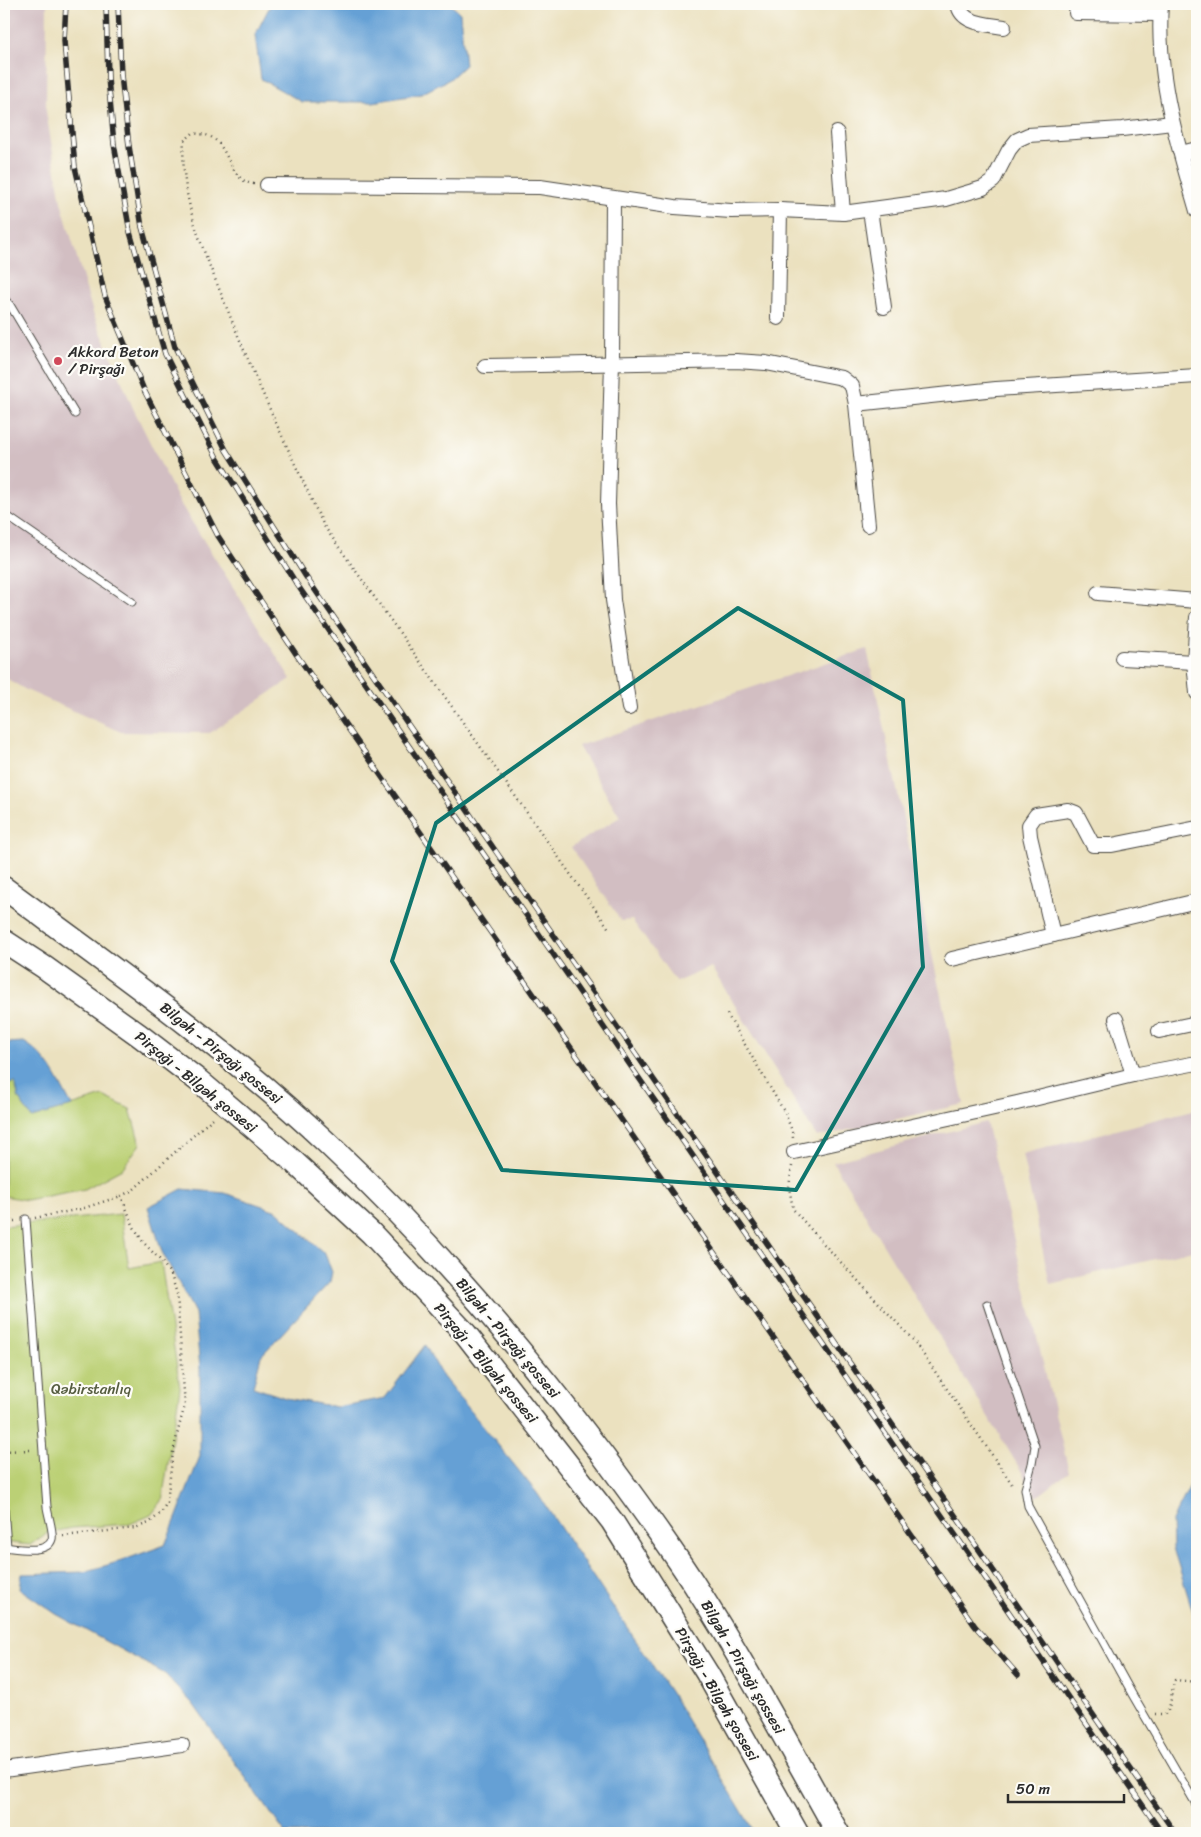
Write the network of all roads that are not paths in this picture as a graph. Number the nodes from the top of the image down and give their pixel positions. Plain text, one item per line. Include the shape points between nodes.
1 (958, 4) edge
2 (1160, 9) edge
3 (1076, 13) dead end
4 (1004, 27) dead end
5 (1172, 123) junction
6 (837, 133) dead end
7 (1197, 150) edge
8 (1181, 154) junction
9 (267, 185) road end
10 (613, 200) junction
11 (780, 210) junction
12 (870, 210) junction
13 (1197, 211) edge
14 (843, 213) junction
15 (4, 299) edge
16 (884, 307) dead end
17 (778, 318) dead end
18 (612, 362) junction
19 (485, 366) dead end
20 (1197, 376) edge
21 (856, 404) junction
22 (75, 414) dead end
23 (4, 514) edge
24 (868, 525) dead end
25 (1098, 593) dead end
26 (1197, 601) edge
27 (132, 602) dead end
28 (1197, 617) edge
29 (1122, 658) dead end
30 (1194, 662) junction
31 (1197, 693) edge
32 (629, 708) dead end
33 (1197, 828) edge
34 (4, 888) edge
35 (4, 900) edge
36 (1197, 900) edge
37 (1053, 935) junction
38 (69, 936) junction
39 (4, 941) edge
40 (952, 959) dead end
41 (1116, 1019) dead end
42 (1197, 1023) edge
43 (1159, 1031) dead end
44 (1197, 1063) edge
45 (1133, 1075) junction
46 (794, 1152) road end
47 (26, 1219) road end
48 (987, 1304) dead end
49 (4, 1507) edge
50 (5, 1547) edge
51 (182, 1745) dead end
52 (4, 1770) edge
53 (1197, 1806) edge
54 (796, 1833) edge
55 (838, 1833) edge

1 - 4 street via 973,22
2 - 3 street
2 - 5 street via 1162,70
5 - 8 street
5 - 12 street via 1028,135 1017,140 993,181 983,188 946,199
6 - 14 street
7 - 8 street
8 - 13 street
9 - 10 street via 540,188
10 - 11 street via 731,211
10 - 18 street
11 - 14 street
11 - 17 street
12 - 14 street
12 - 16 street
15 - 22 lane
18 - 19 street
18 - 21 street via 766,363 842,378 852,386
18 - 32 street via 608,504 613,600
20 - 21 street via 996,389
21 - 24 street
23 - 27 lane
25 - 26 street
28 - 30 street
29 - 30 street
30 - 31 street
33 - 37 street via 1112,845 1093,845 1076,813 1068,810 1036,815 1029,825 1030,836
34 - 38 highway
35 - 38 highway
36 - 37 street
37 - 40 street
38 - 55 highway, Bilgəh - Pirşağı şossesi via 244,1070 324,1140 394,1208 486,1308 563,1403 693,1583 740,1659
39 - 54 highway, Pirşağı - Bilgəh şossesi via 199,1080 371,1234 465,1333 618,1529 707,1673
41 - 45 street
42 - 43 street
44 - 45 street
45 - 46 street
47 - 50 lane via 47,1507 53,1537 42,1548
48 - 53 lane via 1035,1446 1025,1488 1028,1506
49 - 50 lane
51 - 52 street

